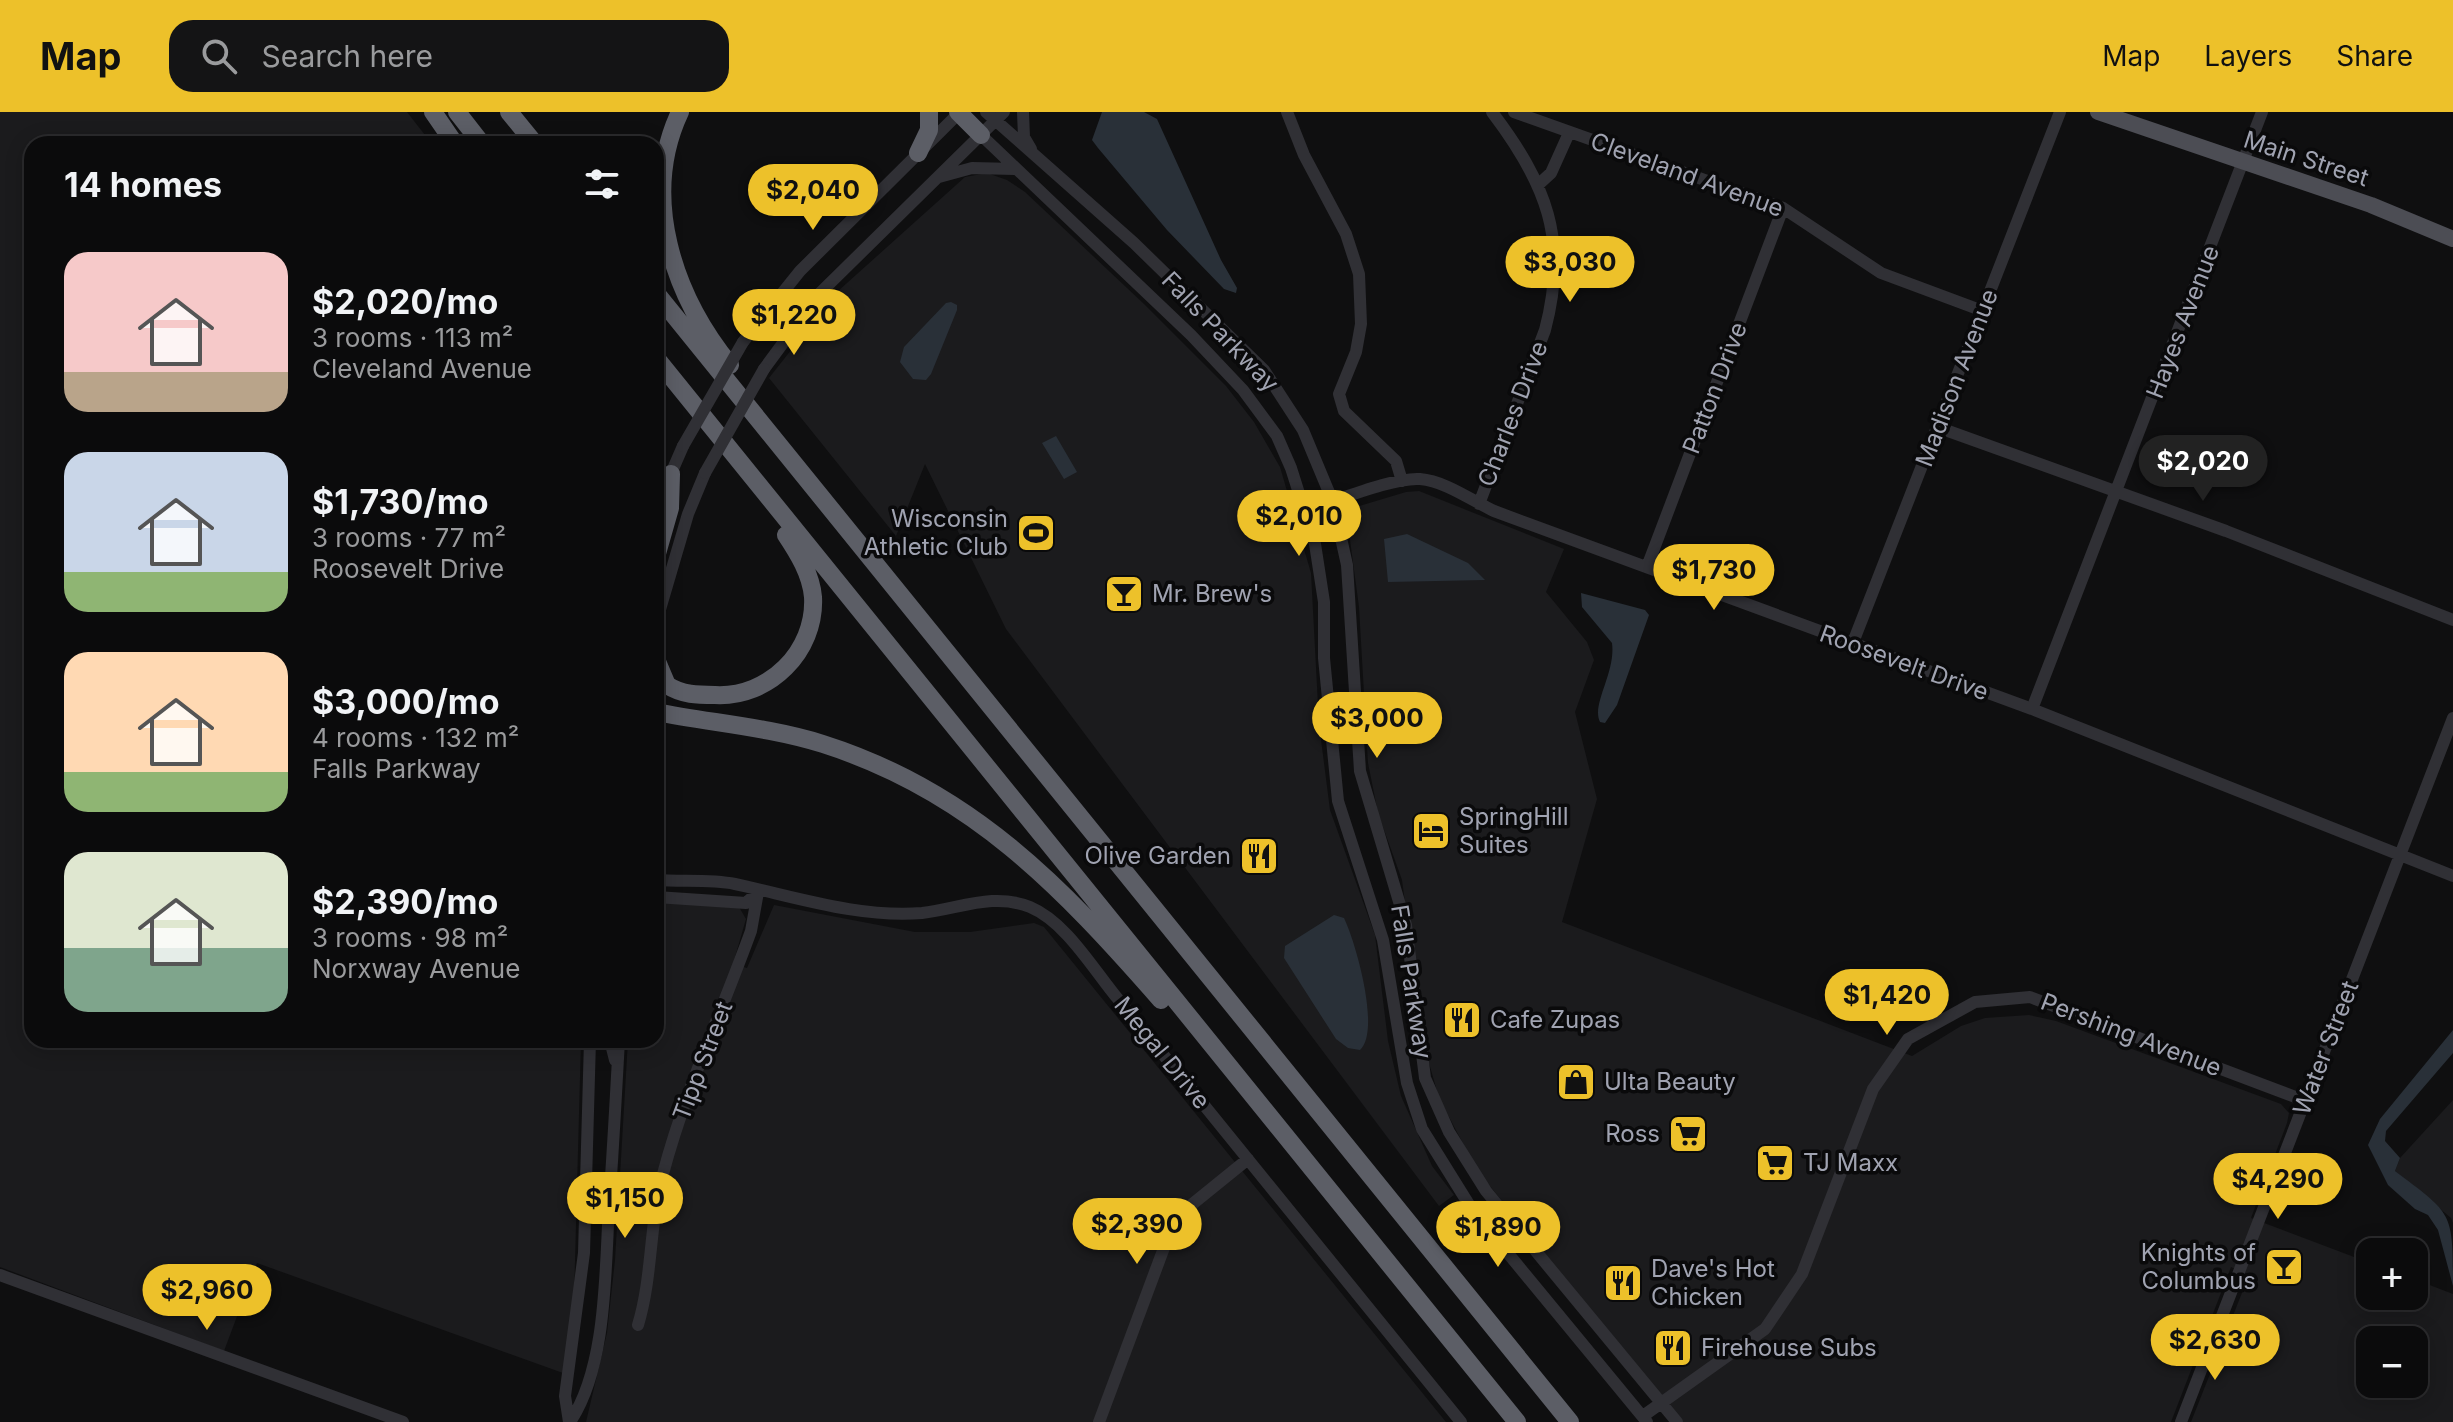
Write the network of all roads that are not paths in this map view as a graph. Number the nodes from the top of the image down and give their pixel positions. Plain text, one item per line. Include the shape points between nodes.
1 (433, 112) edge
2 (457, 112) edge
3 (509, 112) edge
4 (680, 112) edge
5 (929, 112) edge
6 (959, 112) edge
7 (1023, 112) edge
8 (1287, 112) edge
9 (1492, 112) edge
10 (1514, 112) edge
11 (2060, 112) edge
12 (2098, 112) edge
13 (2262, 112) edge
14 (992, 114) edge
15 (1569, 133) junction
16 (981, 135) junction
17 (450, 136) edge
18 (476, 136) edge
19 (528, 136) edge
20 (1032, 152) junction
21 (918, 153) junction
22 (2244, 164) junction
23 (1016, 169) junction
24 (936, 177) junction
25 (1539, 184) junction
26 (664, 188) edge
27 (1783, 208) junction
28 (664, 221) edge
29 (2453, 239) edge
30 (664, 303) edge
31 (1983, 311) junction
32 (664, 368) edge
33 (664, 384) edge
34 (1937, 427) junction
35 (671, 474) junction
36 (1402, 481) junction
37 (664, 490) edge
38 (2116, 491) junction
39 (1333, 502) junction
40 (1479, 504) junction
41 (1306, 510) junction
42 (664, 529) edge
43 (1647, 567) junction
44 (664, 596) edge
45 (2453, 620) edge
46 (1852, 645) junction
47 (664, 681) edge
48 (2032, 709) junction
49 (664, 713) edge
50 (682, 716) junction
51 (2453, 718) edge
52 (664, 724) edge
53 (1014, 735) junction
54 (2399, 854) junction
55 (2453, 876) edge
56 (664, 880) edge
57 (758, 892) junction
58 (664, 898) edge
59 (590, 1048) edge
60 (612, 1048) edge
61 (619, 1048) edge
62 (618, 1067) junction
63 (2306, 1101) junction
64 (1248, 1159) junction
65 (1356, 1223) junction
66 (0, 1275) edge
67 (638, 1325) dead end
68 (1661, 1403) junction
69 (1645, 1419) edge
70 (403, 1422) edge
71 (570, 1422) edge
72 (1099, 1422) edge
73 (1461, 1422) edge
74 (1517, 1422) edge
75 (1570, 1422) edge
76 (1677, 1422) edge
77 (2181, 1422) edge

1 - 17 highway
2 - 18 highway
3 - 19 highway
4 - 26 highway via 665,158
5 - 21 highway via 929,130
6 - 16 highway
6 - 21 street
7 - 20 street via 1024,137
8 - 36 street via 1346,234 1359,274 1361,324 1339,394 1344,411 1396,461
9 - 25 street, Charles Drive
10 - 15 street, Cleveland Avenue
11 - 31 street, Madison Avenue
12 - 22 main road, Main Street
13 - 22 street, Hayes Avenue
14 - 16 street
14 - 20 street, Falls Parkway
15 - 25 street via 1551,173
15 - 27 street, Cleveland Avenue
16 - 23 street, Falls Parkway
16 - 24 street
20 - 39 street, Falls Parkway via 1264,370 1303,430
21 - 35 street, bridge via 800,271 743,342
22 - 29 main road, Main Street via 2371,205
22 - 38 street, Hayes Avenue
23 - 24 street via 972,168
23 - 41 street, Falls Parkway via 1158,301 1243,390 1277,436
24 - 44 street, bridge via 820,293 764,369 705,473
25 - 40 street, Charles Drive via 1554,237 1552,303
27 - 31 street, Cleveland Avenue via 1881,273
27 - 43 street, Patton Drive
28 - 53 highway via 695,313 719,351 938,624
30 - 53 highway
31 - 34 street, Madison Avenue
32 - 65 highway
33 - 47 highway via 783,530 800,557 813,595 798,652 779,675 760,687 726,696 679,691
34 - 38 street
34 - 46 street, Madison Avenue
35 - 37 street
35 - 42 highway
36 - 39 street, Roosevelt Drive
36 - 40 street, Roosevelt Drive via 1435,482
38 - 45 street
38 - 48 street, Hayes Avenue
39 - 41 street, Roosevelt Drive
39 - 68 street, Falls Parkway via 1347,565 1360,771 1406,925 1425,1078 1449,1132 1486,1191
40 - 43 street, Roosevelt Drive
41 - 69 street, Falls Parkway via 1324,602 1338,801 1383,940 1407,1083 1422,1129 1473,1211
43 - 46 street, Roosevelt Drive
46 - 48 street, Roosevelt Drive
48 - 54 street, Roosevelt Drive
49 - 50 highway
50 - 52 highway
50 - 65 highway via 823,744 916,782 982,822 1082,910
51 - 54 street, Water Street
53 - 75 highway
54 - 55 street, Roosevelt Drive
54 - 63 street, Water Street
56 - 57 street, Megal Drive via 735,884
57 - 58 street, Megal Drive via 746,903
57 - 64 street, Megal Drive via 875,913 927,912 995,900 1036,910 1065,935
57 - 67 street, Tipp Street via 751,931 663,1173
59 - 71 street via 584,1253 565,1396
60 - 62 street
61 - 62 street
62 - 71 street via 604,1289 583,1403
63 - 68 street, Pershing Avenue via 2030,997 1975,1002 1908,1039 1873,1089 1802,1274 1765,1329
63 - 77 street, Water Street
64 - 72 street via 1190,1206 1171,1229
64 - 73 street, Megal Drive
65 - 74 highway
66 - 70 street
68 - 69 street, Pershing Avenue
68 - 76 street, Falls Parkway

